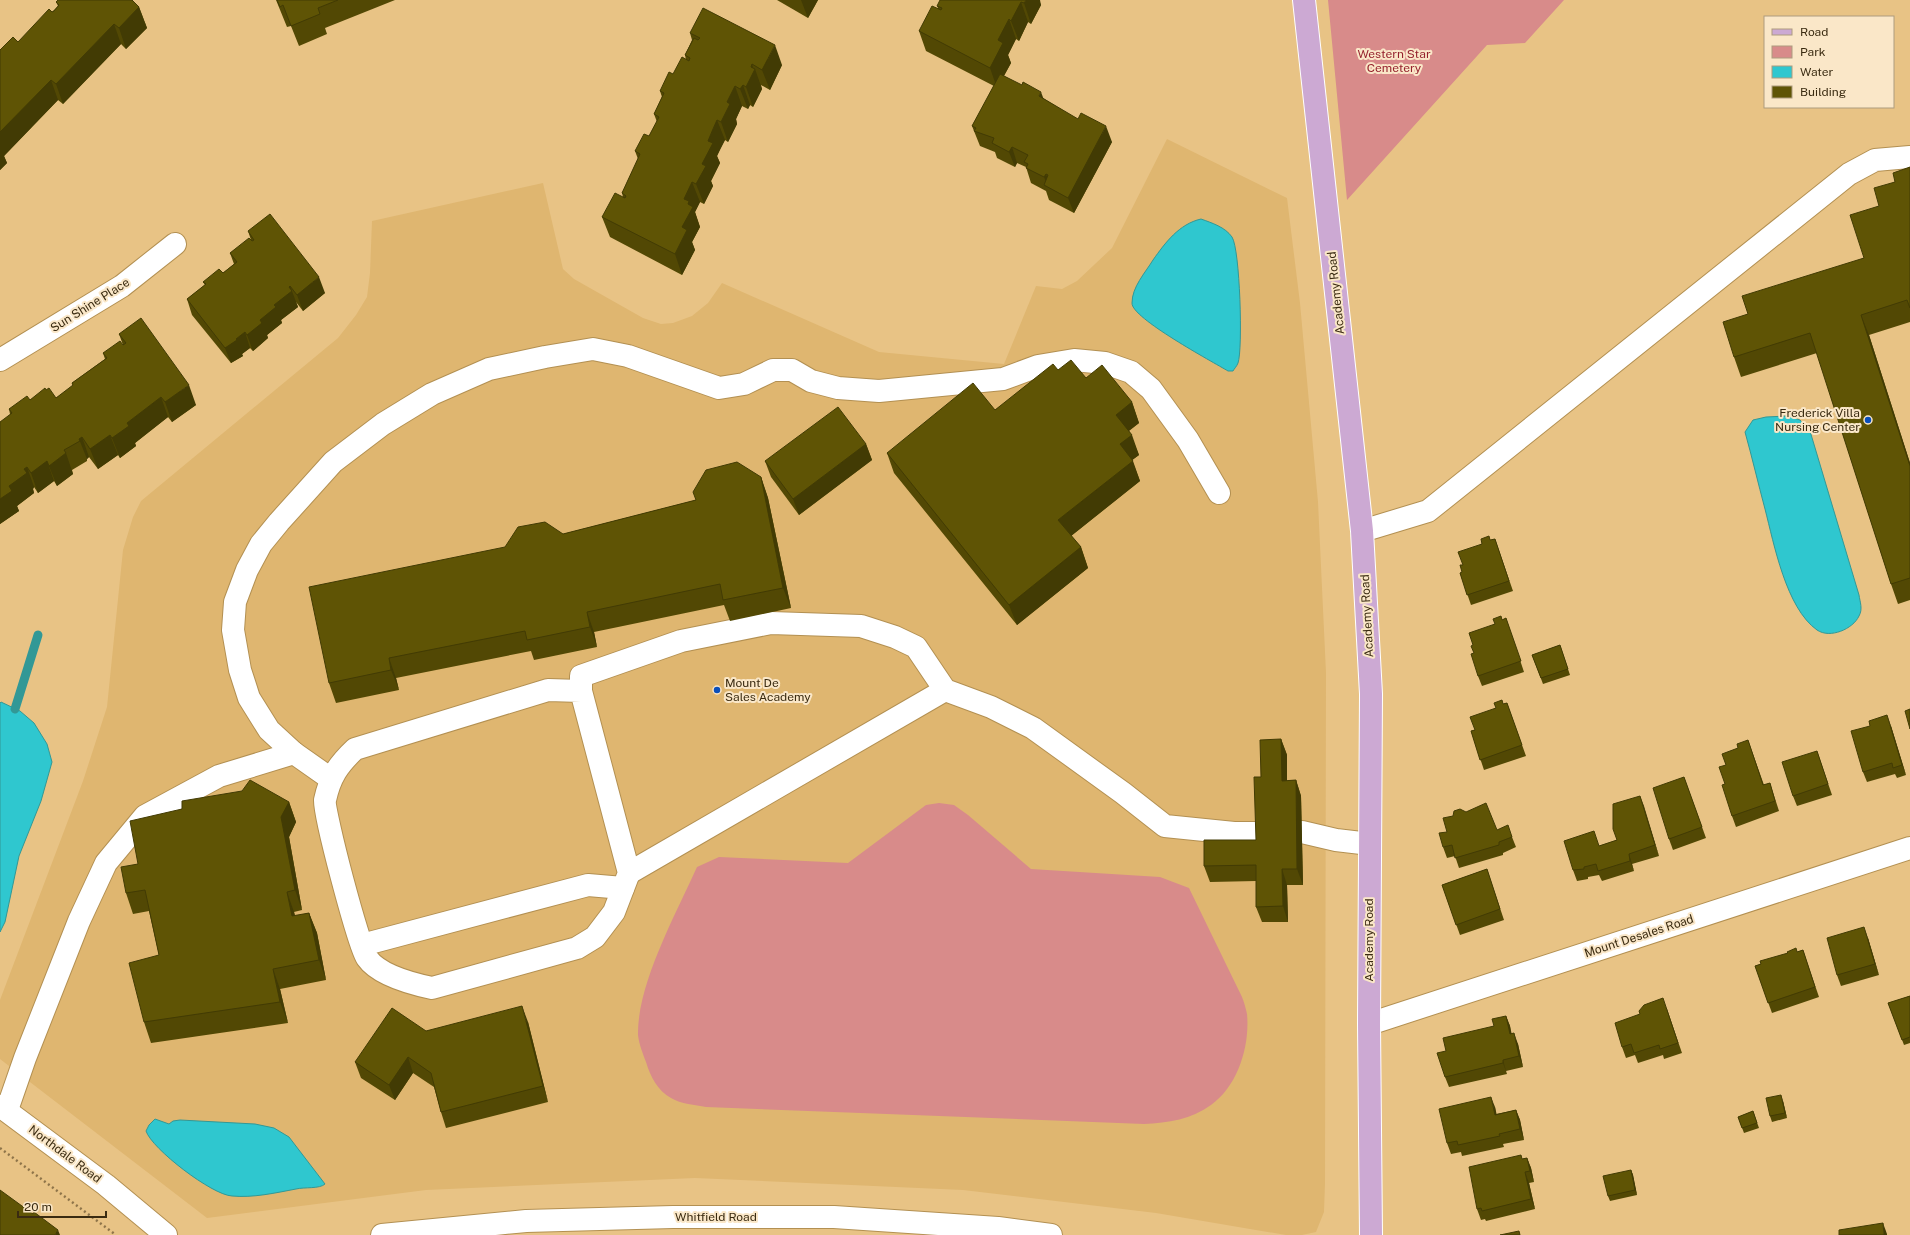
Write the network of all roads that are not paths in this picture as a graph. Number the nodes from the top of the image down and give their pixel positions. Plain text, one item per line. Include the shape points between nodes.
1 (1304, 0) edge
2 (1910, 157) edge
3 (175, 244) dead end
4 (0, 360) edge
5 (1219, 493) dead end
6 (1362, 531) junction
7 (945, 690) junction
8 (581, 691) junction
9 (294, 753) junction
10 (331, 779) junction
11 (1261, 832) edge
12 (1302, 832) dead end
13 (1370, 844) junction
14 (1910, 848) edge
15 (626, 881) junction
16 (362, 945) junction
17 (1368, 1024) junction
18 (4, 1108) edge
19 (166, 1235) edge
20 (382, 1235) edge
21 (1051, 1235) edge
22 (1371, 1235) edge

1 - 6 main road, Academy Road
2 - 6 street via 1875,160 1849,174 1428,511
3 - 4 street, Sun Shine Place via 122,286
5 - 9 street via 1188,440 1151,389 1131,372 1106,363 1074,360 1038,366 1003,380 878,391 838,388 811,381 792,370 772,370 744,384 719,388 628,356 593,349 489,369 426,398 383,424 333,462 261,544 247,570 235,602 233,630 240,670 249,698 269,730
6 - 13 main road, Academy Road via 1370,694
7 - 8 street via 916,647 895,637 861,626 771,623 681,641 580,676
7 - 11 street via 991,707 1033,728 1166,826 1234,833
7 - 15 street
8 - 10 street via 548,690 355,749 340,763
8 - 15 street
9 - 10 street
9 - 18 street via 219,776 145,816 106,863 76,929
10 - 16 street via 324,802 352,916
12 - 13 street
13 - 17 main road, Academy Road
14 - 17 street, Mount Desales Road
15 - 16 street via 588,885
15 - 16 street via 614,912 595,937 577,948 432,988 415,985 383,972 367,958
17 - 22 main road, Academy Road
18 - 19 street, Northdale Road via 106,1185
20 - 21 street, Whitfield Road via 526,1221 674,1217 834,1217 998,1228

